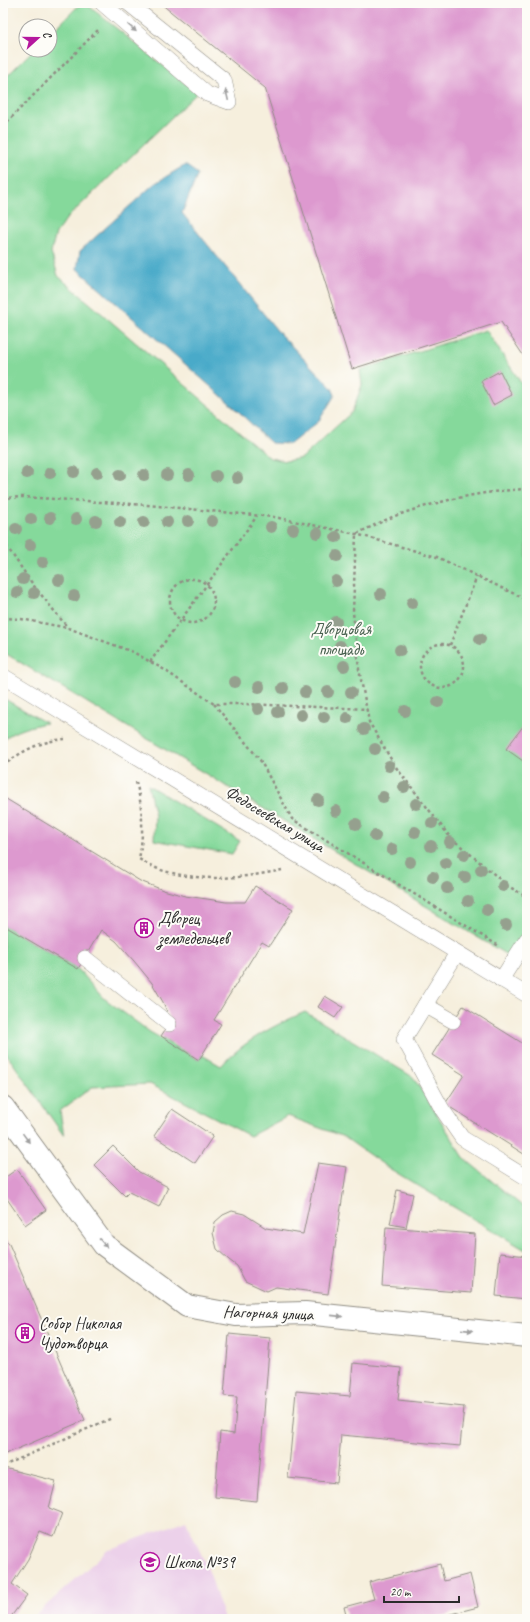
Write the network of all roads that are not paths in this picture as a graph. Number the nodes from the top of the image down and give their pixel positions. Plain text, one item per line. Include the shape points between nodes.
1 (102, 3) edge
2 (128, 3) edge
3 (3, 676) edge
4 (527, 939) edge
5 (457, 953) junction
6 (85, 958) dead end
7 (502, 980) junction
8 (527, 995) edge
9 (425, 1005) junction
10 (453, 1021) dead end
11 (169, 1024) dead end
12 (3, 1106) edge
13 (527, 1178) edge
14 (527, 1336) edge

1 -> 2 lane via 207,94 229,102 224,80
3 - 5 lane, Федосеевская улица
4 - 7 lane
5 - 7 lane, Федосеевская улица
5 - 9 lane
6 - 11 lane
7 - 8 lane, Федосеевская улица
9 - 10 lane
9 - 13 lane via 404,1039 442,1109 462,1138
12 -> 14 street, Нагорная улица via 104,1245 187,1306 236,1315 305,1313

